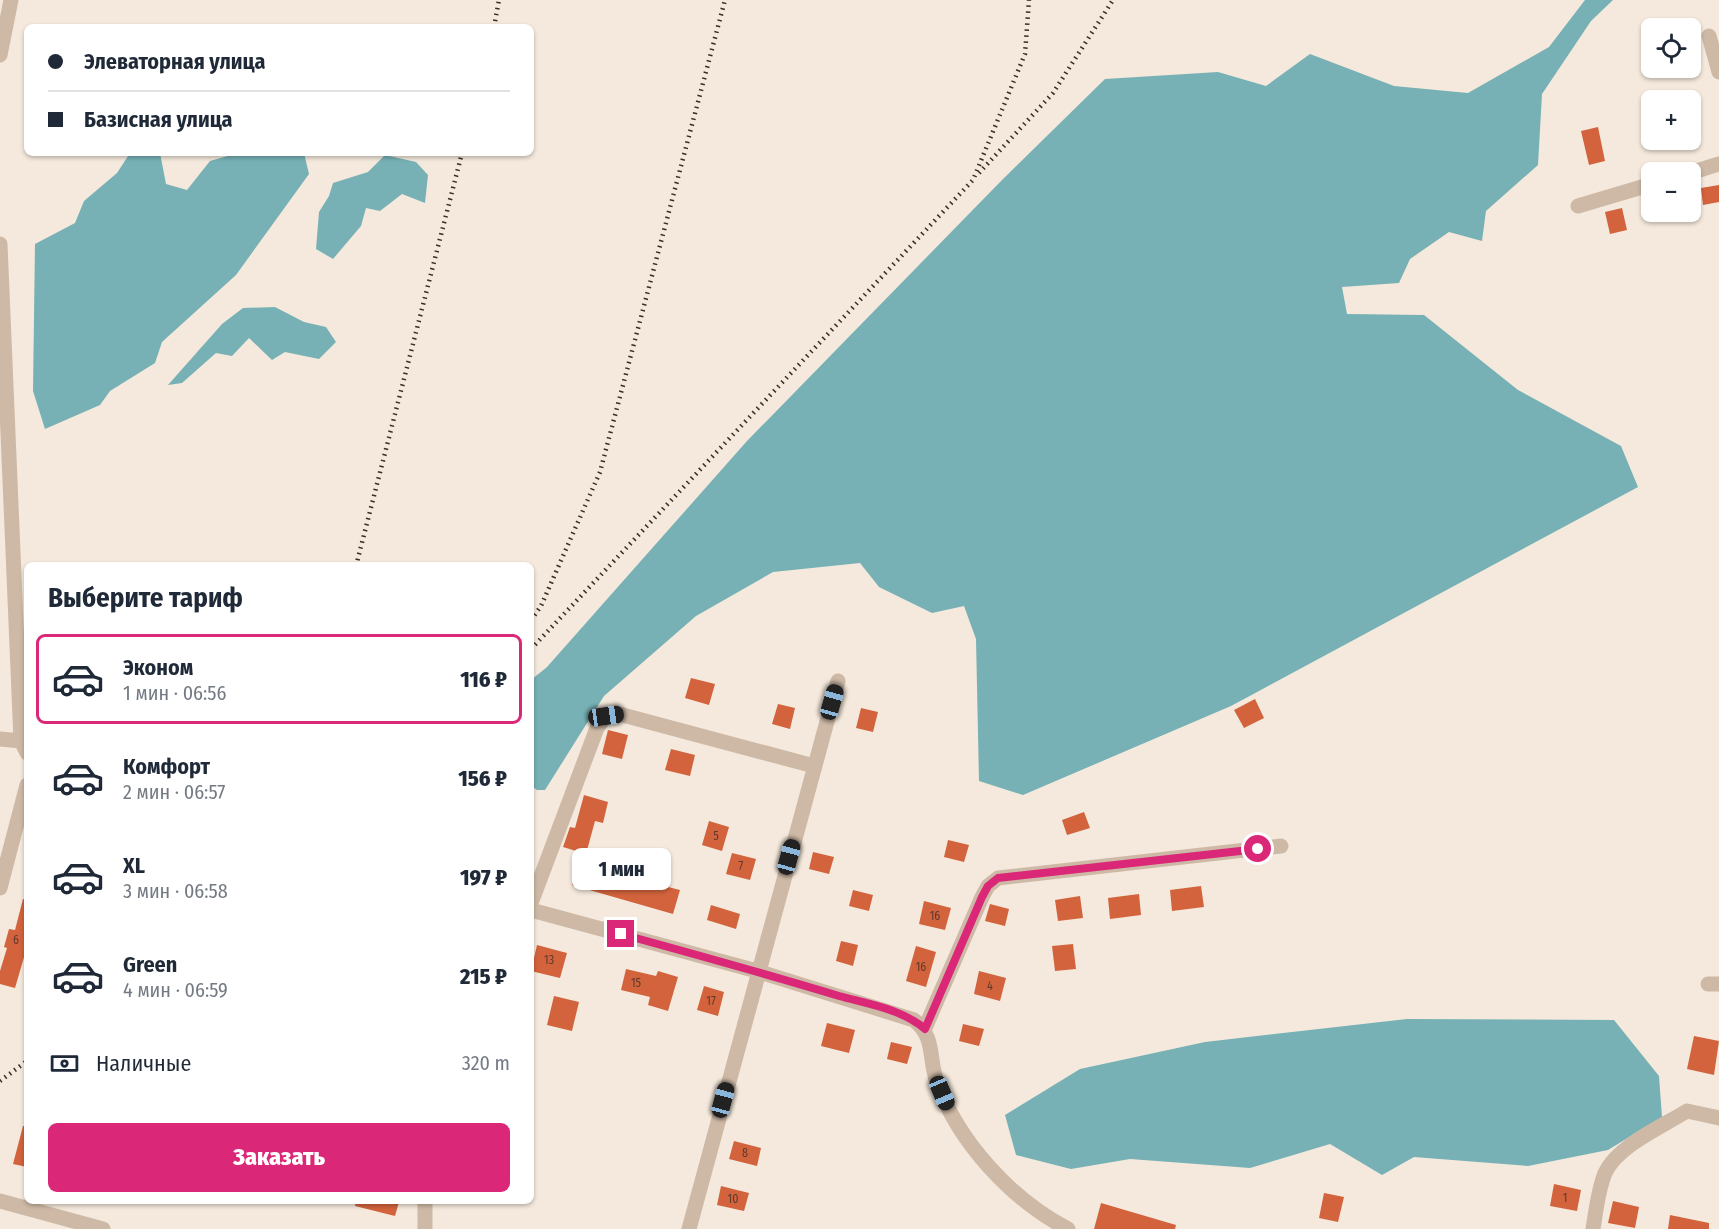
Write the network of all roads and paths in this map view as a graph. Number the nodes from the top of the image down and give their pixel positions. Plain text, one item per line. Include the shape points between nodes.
1 (11, 0) edge
2 (1708, 36) dead end
3 (0, 55) edge
4 (1719, 72) edge
5 (1719, 164) edge
6 (1701, 170) edge
7 (1641, 187) edge
8 (1578, 206) dead end
9 (0, 244) edge
10 (838, 681) dead end
11 (0, 739) edge
12 (24, 747) edge
13 (814, 766) junction
14 (24, 796) edge
15 (1281, 846) dead end
16 (0, 888) edge
17 (534, 895) edge
18 (534, 911) edge
19 (757, 971) junction
20 (925, 1029) junction
21 (1719, 1118) edge
22 (0, 1201) edge
23 (425, 1204) edge
24 (103, 1229) edge
25 (425, 1229) edge
26 (689, 1229) edge
27 (1068, 1229) edge
28 (1593, 1229) edge

1 - 3 street
2 - 4 street
5 - 6 street
7 - 8 street
9 - 12 street
10 - 13 street
11 - 12 street
13 - 17 street via 620,714 606,716 597,728
13 - 19 street
14 - 16 street
15 - 20 street via 998,878 982,897
18 - 19 street
19 - 20 street via 891,1011
19 - 26 street
20 - 27 street via 936,1080 965,1134 1018,1197
21 - 28 street via 1687,1111 1622,1152 1604,1175
22 - 24 street
23 - 25 street

